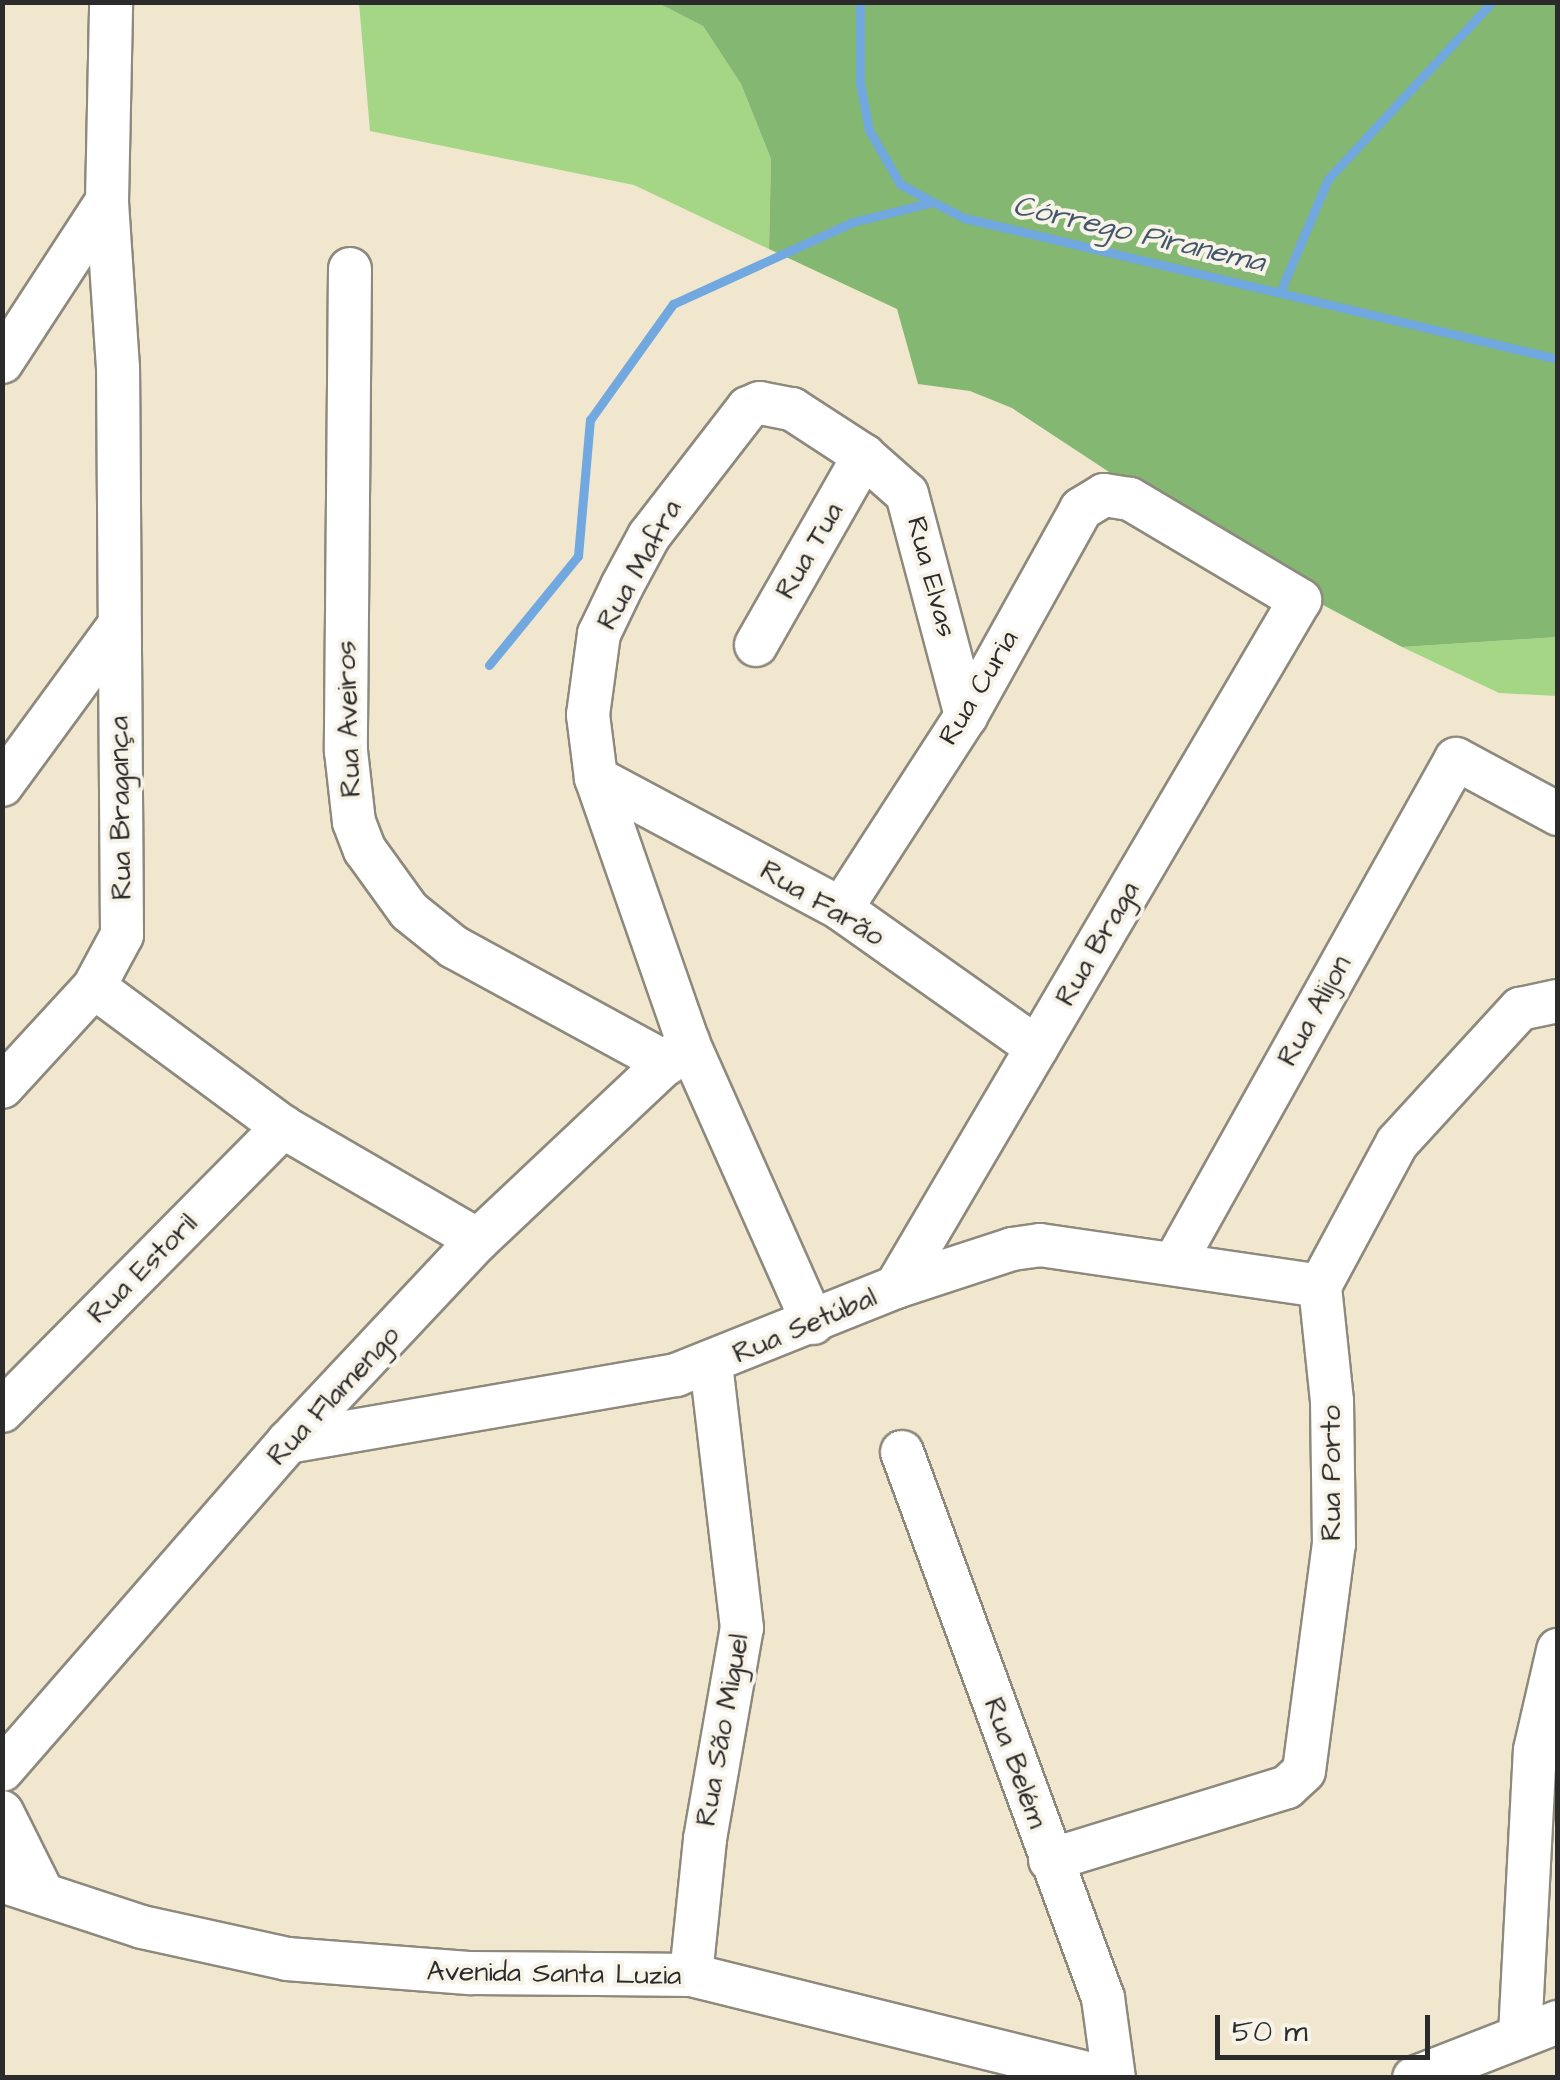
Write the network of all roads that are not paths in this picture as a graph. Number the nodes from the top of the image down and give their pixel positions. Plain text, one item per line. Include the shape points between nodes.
1 (111, 2) edge
2 (107, 181) junction
3 (350, 270) dead end
4 (2, 362) edge
5 (760, 402) joint
6 (864, 456) junction
7 (1300, 600) joint
8 (116, 629) junction
9 (756, 645) dead end
10 (966, 716) junction
11 (596, 778) junction
12 (2, 785) edge
13 (1558, 814) edge
14 (842, 910) junction
15 (94, 987) junction
16 (1558, 1001) edge
17 (1037, 1048) junction
18 (677, 1053) junction
19 (2, 1087) edge
20 (283, 1128) junction
21 (478, 1240) junction
22 (1174, 1262) junction
23 (1320, 1286) junction
24 (896, 1287) junction
25 (812, 1323) junction
26 (711, 1366) junction
27 (2, 1410) edge
28 (288, 1442) junction
29 (902, 1452) dead end
30 (1555, 1660) edge
31 (2, 1770) edge
32 (2, 1812) edge
33 (1050, 1860) junction
34 (1544, 1878) edge
35 (22, 1885) edge
36 (691, 1976) junction
37 (1539, 2028) edge
38 (1106, 2078) edge
39 (1114, 2078) edge
40 (1414, 2078) edge

1 - 2 street, Rua Bragança
2 - 4 street
2 - 8 street, Rua Bragança via 118,368
3 - 18 street, Rua Aveiros via 346,751 364,850 409,911 454,948
5 - 6 street, Rua Elvas via 792,409
5 - 11 street, Rua Mafra via 733,422 649,536 599,634 588,715
6 - 9 street, Rua Tua
6 - 10 street, Rua Elvas via 908,494
7 - 10 street, Rua Curia via 1130,499 1104,495 1081,509
7 - 17 street, Rua Braga
8 - 12 street
8 - 15 street, Rua Bragança via 124,904 116,955
10 - 14 street, Rua Curia
11 - 14 street, Rua Farão
11 - 18 street, Rua Mafra
13 - 22 street, Rua Alijon via 1456,760
14 - 17 street, Rua Farão
15 - 19 street, Rua Bragança
15 - 20 street
16 - 23 street via 1520,1009 1396,1144
17 - 24 street, Rua Braga
18 - 21 street, Rua Flamengo
18 - 25 street
20 - 21 street
20 - 27 street, Rua Estoril
21 - 28 street, Rua Flamengo
22 - 23 street, Rua Setúbal
22 - 24 street, Rua Setúbal via 1040,1246
23 - 33 street, Rua Porto via 1332,1401 1334,1544 1304,1771 1287,1787
24 - 25 street, Rua Setúbal
25 - 26 street, Rua Setúbal
26 - 28 street, Rua Setúbal
26 - 36 street, Rua São Miguel via 742,1628 705,1839
28 - 31 street, Rua Flamengo
29 - 33 street, Rua Belém
30 - 34 street via 1535,1750
32 - 35 street
33 - 39 street, Rua Belém via 1104,1998
34 - 37 street
35 - 36 street, Avenida Santa Luzia via 142,1927 287,1960 438,1972
36 - 38 street, Avenida Santa Luzia
37 - 40 street

